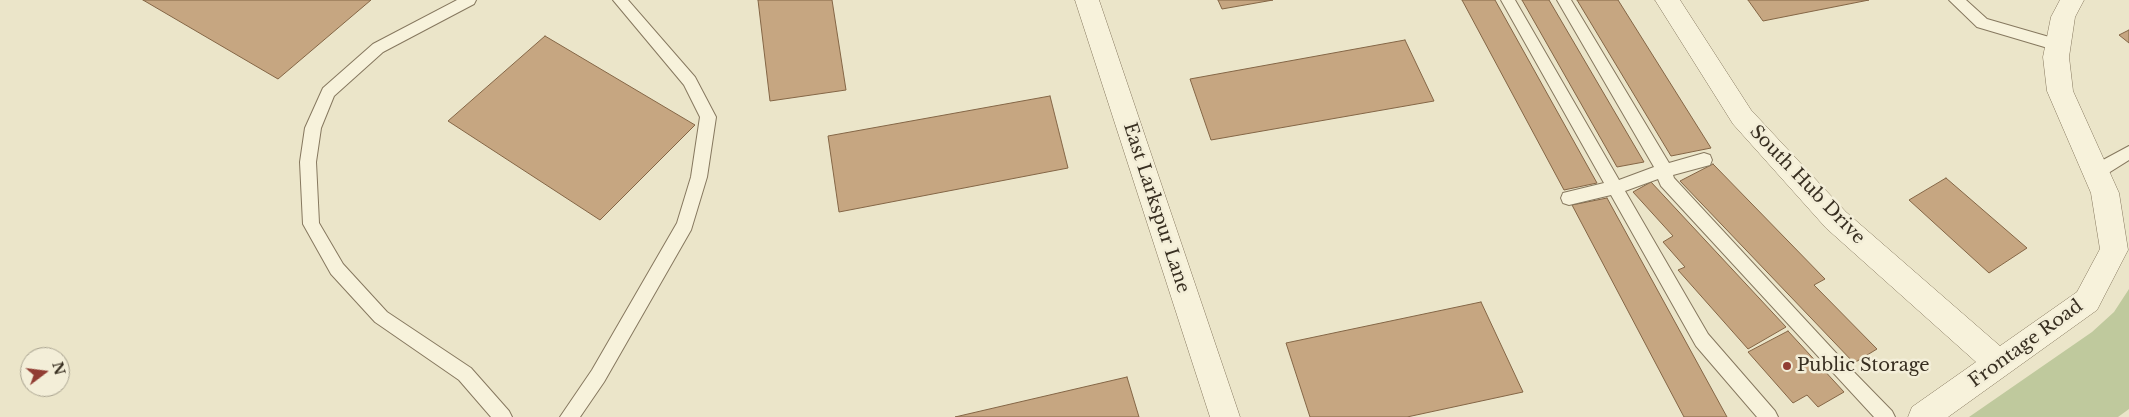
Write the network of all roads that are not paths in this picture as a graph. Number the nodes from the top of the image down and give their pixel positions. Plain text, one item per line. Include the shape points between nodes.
1 (469, 0) edge
2 (620, 0) edge
3 (1087, 0) edge
4 (1508, 0) edge
5 (1564, 0) edge
6 (1667, 0) edge
7 (1956, 0) edge
8 (2072, 0) edge
9 (2058, 45) junction
10 (2129, 152) edge
11 (1704, 160) dead end
12 (1663, 171) junction
13 (2096, 172) junction
14 (1614, 188) junction
15 (1568, 198) dead end
16 (1999, 364) junction
17 (503, 417) edge
18 (569, 417) edge
19 (1225, 417) edge
20 (1770, 417) edge
21 (1886, 417) edge
22 (1923, 417) edge

1 - 17 lane via 378,48 328,92 313,128 308,162 311,224 337,268 381,317 464,374
2 - 18 lane via 690,81 708,117 699,177 686,225 598,376
3 - 19 street, East Larkspur Lane
4 - 14 lane
5 - 12 lane via 1660,160
6 - 16 street, South Hub Drive via 1742,117 1822,206
7 - 9 lane via 1982,23
8 - 9 street, Frontage Road via 2063,17
9 - 13 street, Frontage Road via 2056,57 2060,91
10 - 13 lane
11 - 12 lane
12 - 14 lane
12 - 21 lane via 1667,181
13 - 16 street, Frontage Road via 2105,193 2114,250 2087,301
14 - 15 lane
14 - 20 lane via 1702,340
16 - 22 street, Frontage Road

